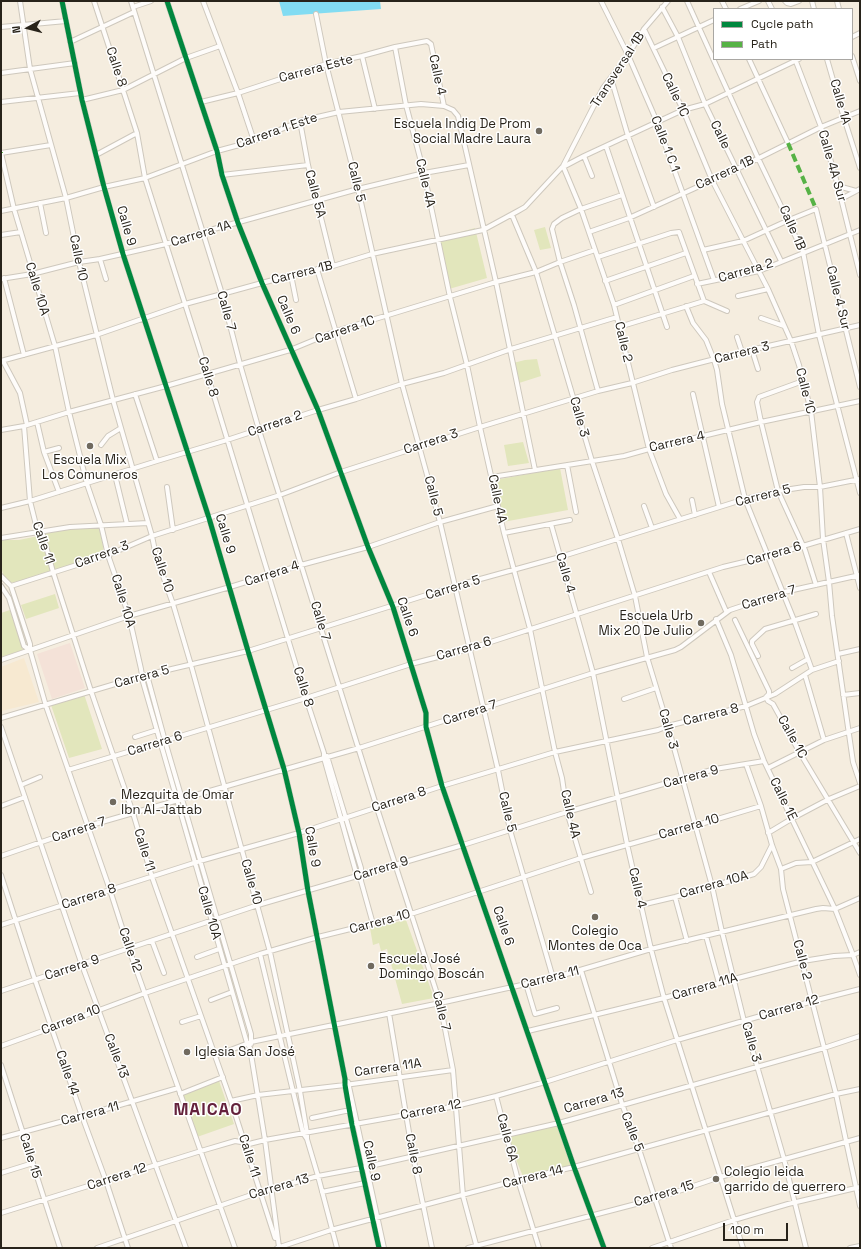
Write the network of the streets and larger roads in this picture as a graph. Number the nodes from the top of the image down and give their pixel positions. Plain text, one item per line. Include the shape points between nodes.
1 (20, 1) edge
2 (62, 1) edge
3 (94, 1) edge
4 (131, 1) edge
5 (151, 1) edge
6 (167, 1) edge
7 (203, 1) edge
8 (600, 1) edge
9 (668, 1) edge
10 (687, 1) edge
11 (759, 1) edge
12 (799, 1) edge
13 (787, 3) edge
14 (662, 7) junction
15 (742, 8) edge
16 (134, 9) junction
17 (316, 14) dead end
18 (713, 20) edge
19 (66, 22) junction
20 (23, 26) junction
21 (103, 26) junction
22 (699, 26) junction
23 (1, 27) edge
24 (644, 29) junction
25 (678, 37) junction
26 (70, 42) junction
27 (431, 44) joint
28 (220, 46) junction
29 (395, 46) junction
30 (654, 48) junction
31 (628, 55) junction
32 (362, 56) junction
33 (713, 57) edge
34 (186, 58) junction
35 (853, 59) edge
36 (714, 60) edge
37 (749, 60) edge
38 (796, 60) edge
39 (827, 60) edge
40 (75, 62) junction
41 (326, 64) junction
42 (30, 69) junction
43 (1, 73) edge
44 (154, 75) junction
45 (611, 78) junction
46 (758, 78) junction
47 (860, 81) edge
48 (123, 90) junction
49 (729, 92) junction
50 (80, 93) junction
51 (238, 93) junction
52 (38, 98) junction
53 (82, 100) junction
54 (1, 102) edge
55 (201, 102) junction
56 (705, 104) junction
57 (406, 105) junction
58 (444, 106) junction
59 (375, 109) junction
60 (683, 110) junction
61 (860, 111) edge
62 (339, 112) junction
63 (844, 118) junction
64 (300, 121) junction
65 (657, 122) junction
66 (821, 127) junction
67 (137, 133) junction
68 (628, 136) junction
69 (254, 141) junction
70 (788, 143) junction
71 (51, 145) junction
72 (606, 146) junction
73 (217, 151) junction
74 (1, 153) edge
75 (96, 155) junction
76 (584, 156) junction
77 (758, 158) junction
78 (182, 164) junction
79 (308, 165) junction
80 (469, 165) junction
81 (564, 166) junction
82 (860, 168) edge
83 (737, 169) junction
84 (424, 173) junction
85 (222, 176) junction
86 (592, 176) dead end
87 (145, 178) junction
88 (712, 180) junction
89 (838, 186) junction
90 (104, 187) junction
91 (358, 190) junction
92 (858, 190) edge
93 (683, 193) junction
94 (622, 194) junction
95 (66, 198) junction
96 (841, 199) junction
97 (318, 201) junction
98 (40, 203) junction
99 (654, 207) junction
100 (14, 209) junction
101 (581, 209) junction
102 (1, 211) edge
103 (512, 215) junction
104 (629, 218) junction
105 (789, 220) junction
106 (238, 223) junction
107 (483, 230) junction
108 (860, 230) edge
109 (766, 231) junction
110 (21, 232) junction
111 (203, 232) junction
112 (589, 232) junction
113 (46, 233) dead end
114 (850, 233) junction
115 (1, 235) edge
116 (437, 239) junction
117 (743, 241) junction
118 (639, 242) junction
119 (166, 244) junction
120 (825, 245) junction
121 (595, 250) junction
122 (703, 250) junction
123 (803, 252) junction
124 (686, 253) junction
125 (123, 254) junction
126 (372, 254) junction
127 (598, 257) junction
128 (100, 259) junction
129 (781, 261) junction
130 (79, 262) junction
131 (560, 262) junction
132 (333, 266) junction
133 (647, 266) junction
134 (317, 269) junction
135 (538, 271) junction
136 (758, 271) junction
137 (32, 274) junction
138 (291, 275) junction
139 (860, 275) edge
140 (694, 276) junction
141 (2, 279) edge
142 (106, 279) dead end
143 (714, 280) junction
144 (605, 281) junction
145 (496, 282) junction
146 (262, 283) junction
147 (697, 284) junction
148 (768, 289) junction
149 (655, 291) junction
150 (222, 294) junction
151 (738, 296) dead end
152 (450, 297) junction
153 (296, 300) dead end
154 (704, 301) junction
155 (185, 304) junction
156 (614, 305) junction
157 (686, 306) junction
158 (727, 311) dead end
159 (662, 314) junction
160 (386, 316) junction
161 (617, 317) junction
162 (761, 318) dead end
163 (143, 319) junction
164 (860, 325) edge
165 (784, 326) junction
166 (619, 327) junction
167 (667, 327) dead end
168 (579, 328) junction
169 (845, 328) junction
170 (336, 331) junction
171 (96, 335) junction
172 (555, 335) junction
173 (819, 335) junction
174 (736, 337) dead end
175 (791, 341) junction
176 (55, 346) junction
177 (511, 349) junction
178 (290, 350) junction
179 (752, 350) junction
180 (742, 352) junction
181 (24, 355) junction
182 (714, 360) junction
183 (2, 361) edge
184 (240, 364) junction
185 (467, 365) junction
186 (758, 369) dead end
187 (207, 373) junction
188 (803, 381) junction
189 (632, 383) junction
190 (402, 384) junction
191 (166, 386) junction
192 (860, 387) edge
193 (597, 391) junction
194 (135, 394) junction
195 (694, 394) dead end
196 (356, 399) junction
197 (574, 399) junction
198 (113, 400) junction
199 (860, 401) edge
200 (837, 405) junction
201 (318, 410) junction
202 (811, 411) junction
203 (69, 412) junction
204 (524, 413) junction
205 (37, 422) junction
206 (760, 422) junction
207 (25, 426) junction
208 (480, 427) junction
209 (121, 428) junction
210 (1, 430) edge
211 (259, 430) junction
212 (728, 430) junction
213 (702, 436) junction
214 (227, 440) junction
215 (100, 445) dead end
216 (420, 446) junction
217 (59, 448) dead end
218 (650, 448) junction
219 (44, 452) junction
220 (188, 452) junction
221 (157, 461) junction
222 (592, 461) junction
223 (567, 465) junction
224 (132, 469) junction
225 (535, 470) junction
226 (341, 472) junction
227 (115, 475) junction
228 (492, 477) junction
229 (858, 480) edge
230 (87, 484) junction
231 (167, 487) dead end
232 (820, 487) junction
233 (778, 491) junction
234 (59, 492) junction
235 (860, 493) edge
236 (280, 495) junction
237 (746, 499) junction
238 (692, 500) dead end
239 (30, 501) junction
240 (247, 506) junction
241 (498, 506) junction
242 (644, 506) dead end
243 (1, 508) edge
244 (719, 508) junction
245 (576, 512) dead end
246 (695, 515) junction
247 (209, 518) junction
248 (678, 519) junction
249 (570, 520) dead end
250 (440, 522) junction
251 (148, 523) junction
252 (126, 524) junction
253 (550, 524) junction
254 (101, 525) junction
255 (652, 528) junction
256 (860, 529) edge
257 (173, 530) junction
258 (38, 533) junction
259 (504, 533) junction
260 (846, 533) junction
261 (152, 536) junction
262 (1, 538) edge
263 (618, 539) junction
264 (823, 539) junction
265 (803, 546) junction
266 (368, 547) junction
267 (108, 555) junction
268 (769, 556) junction
269 (560, 557) junction
270 (302, 565) junction
271 (514, 570) junction
272 (53, 572) junction
273 (709, 572) junction
274 (859, 575) edge
275 (1, 576) edge
276 (268, 576) junction
277 (829, 582) junction
278 (816, 585) junction
279 (1, 586) edge
280 (11, 586) junction
281 (455, 586) junction
282 (230, 588) junction
283 (860, 588) edge
284 (784, 592) junction
285 (635, 596) junction
286 (173, 604) junction
287 (393, 607) junction
288 (728, 611) junction
289 (577, 614) junction
290 (816, 614) dead end
291 (129, 616) junction
292 (716, 619) junction
293 (735, 620) dead end
294 (794, 620) junction
295 (322, 628) junction
296 (530, 629) junction
297 (72, 635) junction
298 (288, 639) junction
299 (469, 649) junction
300 (860, 649) edge
301 (30, 650) junction
302 (248, 651) junction
303 (838, 654) junction
304 (758, 656) dead end
305 (647, 657) junction
306 (808, 659) junction
307 (1, 660) edge
308 (839, 661) junction
309 (411, 664) junction
310 (191, 665) junction
311 (792, 668) dead end
312 (812, 670) junction
313 (592, 673) junction
314 (147, 675) junction
315 (804, 675) junction
316 (142, 676) junction
317 (340, 688) junction
318 (656, 688) junction
319 (543, 690) junction
320 (91, 691) junction
321 (860, 693) edge
322 (843, 695) junction
323 (306, 698) junction
324 (768, 698) junction
325 (624, 699) dead end
326 (46, 706) junction
327 (746, 706) junction
328 (483, 708) junction
329 (266, 710) junction
330 (1, 718) edge
331 (668, 726) junction
332 (1, 727) edge
333 (426, 727) junction
334 (208, 728) junction
335 (860, 728) edge
336 (156, 730) junction
337 (848, 731) junction
338 (135, 737) dead end
339 (824, 740) junction
340 (162, 742) junction
341 (606, 742) junction
342 (358, 748) junction
343 (556, 752) junction
344 (800, 753) junction
345 (113, 756) junction
346 (326, 757) junction
347 (764, 761) junction
348 (746, 764) junction
349 (768, 768) junction
350 (284, 769) junction
351 (68, 770) junction
352 (498, 770) junction
353 (40, 777) dead end
354 (682, 779) junction
355 (860, 784) edge
356 (21, 785) junction
357 (223, 786) junction
358 (442, 786) junction
359 (25, 797) junction
360 (617, 797) junction
361 (182, 798) junction
362 (829, 799) junction
363 (1, 800) edge
364 (177, 800) junction
365 (2, 806) edge
366 (761, 806) junction
367 (377, 808) junction
368 (133, 812) junction
369 (567, 812) junction
370 (343, 818) junction
371 (793, 818) junction
372 (88, 826) junction
373 (694, 826) junction
374 (510, 830) junction
375 (299, 833) junction
376 (768, 833) junction
377 (860, 839) edge
378 (40, 842) junction
379 (854, 842) junction
380 (627, 844) junction
381 (463, 845) junction
382 (772, 845) junction
383 (241, 850) junction
384 (860, 853) edge
385 (1, 856) edge
386 (581, 858) junction
387 (200, 861) junction
388 (812, 862) junction
389 (194, 863) junction
390 (395, 864) junction
391 (781, 869) junction
392 (1, 875) edge
393 (362, 875) junction
394 (357, 876) junction
395 (524, 876) junction
396 (152, 877) junction
397 (361, 881) junction
398 (3, 885) edge
399 (712, 886) junction
400 (110, 890) junction
401 (308, 891) junction
402 (479, 891) junction
403 (591, 892) dead end
404 (675, 897) junction
405 (860, 898) edge
406 (63, 905) junction
407 (258, 905) junction
408 (641, 905) junction
409 (835, 909) junction
410 (411, 914) junction
411 (790, 915) junction
412 (217, 918) junction
413 (16, 920) junction
414 (211, 920) junction
415 (373, 924) junction
416 (1, 925) edge
417 (722, 932) junction
418 (172, 934) junction
419 (706, 936) junction
420 (318, 937) junction
421 (152, 941) junction
422 (687, 941) junction
423 (129, 949) junction
424 (220, 949) junction
425 (651, 949) junction
426 (270, 952) junction
427 (860, 952) edge
428 (260, 954) junction
429 (854, 955) junction
430 (197, 957) dead end
431 (803, 961) junction
432 (230, 964) junction
433 (82, 965) junction
434 (224, 966) junction
435 (581, 970) junction
436 (164, 974) dead end
437 (860, 975) edge
438 (189, 978) junction
439 (553, 978) junction
440 (734, 978) junction
441 (35, 980) junction
442 (719, 983) junction
443 (526, 984) junction
444 (512, 987) junction
445 (860, 989) edge
446 (1, 991) edge
447 (232, 992) junction
448 (145, 993) junction
449 (664, 998) junction
450 (211, 1000) dead end
451 (813, 1001) junction
452 (440, 1003) junction
453 (557, 1008) dead end
454 (98, 1010) junction
455 (389, 1013) junction
456 (594, 1015) junction
457 (201, 1016) junction
458 (744, 1021) junction
459 (182, 1022) dead end
460 (335, 1025) junction
461 (52, 1028) junction
462 (528, 1031) junction
463 (288, 1034) junction
464 (280, 1036) junction
465 (860, 1036) edge
466 (677, 1040) junction
467 (249, 1043) junction
468 (1, 1046) edge
469 (824, 1048) junction
470 (215, 1056) junction
471 (609, 1061) junction
472 (1, 1065) edge
473 (758, 1066) junction
474 (453, 1070) junction
475 (223, 1078) junction
476 (399, 1078) junction
477 (545, 1082) junction
478 (347, 1085) junction
479 (691, 1085) junction
480 (178, 1088) junction
481 (860, 1089) edge
482 (300, 1090) junction
483 (293, 1091) junction
484 (180, 1094) junction
485 (836, 1094) junction
486 (258, 1095) junction
487 (496, 1096) junction
488 (231, 1101) junction
489 (133, 1102) junction
490 (622, 1104) junction
491 (456, 1106) junction
492 (350, 1110) junction
493 (771, 1112) junction
494 (406, 1115) junction
495 (82, 1116) junction
496 (312, 1118) dead end
497 (559, 1123) junction
498 (357, 1124) junction
499 (352, 1126) junction
500 (705, 1131) junction
501 (23, 1132) junction
502 (305, 1133) junction
503 (506, 1136) junction
504 (1, 1138) edge
505 (860, 1138) edge
506 (265, 1140) junction
507 (846, 1141) junction
508 (245, 1145) junction
509 (459, 1146) junction
510 (639, 1149) junction
511 (200, 1151) junction
512 (413, 1156) junction
513 (784, 1159) junction
514 (33, 1163) junction
515 (155, 1165) junction
516 (364, 1167) junction
517 (574, 1167) junction
518 (1, 1173) edge
519 (318, 1176) junction
520 (720, 1177) junction
521 (518, 1180) junction
522 (106, 1181) junction
523 (365, 1183) junction
524 (858, 1187) edge
525 (271, 1189) junction
526 (260, 1192) junction
527 (322, 1192) junction
528 (463, 1196) junction
529 (655, 1199) junction
530 (44, 1200) junction
531 (795, 1202) junction
532 (220, 1206) junction
533 (424, 1206) junction
534 (860, 1206) edge
535 (1, 1213) edge
536 (592, 1214) junction
537 (374, 1219) junction
538 (176, 1220) junction
539 (734, 1220) junction
540 (332, 1230) junction
541 (533, 1230) junction
542 (125, 1238) junction
543 (669, 1242) junction
544 (860, 1246) edge
545 (477, 1247) edge
546 (60, 1248) edge
547 (97, 1248) edge
548 (128, 1248) edge
549 (186, 1248) edge
550 (235, 1248) edge
551 (278, 1248) edge
552 (337, 1248) edge
553 (379, 1248) edge
554 (384, 1248) edge
555 (432, 1248) edge
556 (468, 1248) edge
557 (540, 1248) edge
558 (604, 1248) edge
559 (652, 1248) edge
560 (671, 1248) edge
561 (743, 1248) edge
562 (806, 1248) edge
563 (850, 1248) edge

1 - 20 street, Calle 10
2 - 19 street, Calle 9
3 - 21 street, Calle 8
4 - 16 street, Calle 7
5 - 16 street
6 - 34 street, Calle 6
7 - 28 street
8 - 31 street, Calle 1 C 1
9 - 14 street, Transversal 1B
10 - 22 street, Calle 1B
11 - 15 street
12 - 13 street
14 - 24 street, Transversal 1B
14 - 25 street, Calle
16 - 21 street
16 - 44 street, Calle 7
17 - 41 street, Calle 5
18 - 22 street
19 - 20 street
19 - 26 street, Calle 9
20 - 23 street
20 - 42 street, Calle 10
21 - 26 street
21 - 48 street, Calle 8
22 - 25 street
22 - 33 street, Calle 1B
24 - 30 street, Calle 1C
24 - 31 street, Transversal 1B
25 - 30 street
25 - 56 street, Calle
26 - 40 street, Calle 9
27 - 29 street, Carrera Este via 427,41
27 - 58 street, Calle 4
28 - 34 street
28 - 51 street
29 - 32 street, Carrera Este
29 - 57 street, Calle 4A
30 - 60 street, Calle 1C
31 - 45 street, Transversal 1B
31 - 65 street, Calle 1 C 1
32 - 41 street, Carrera Este
32 - 59 street
34 - 44 street
34 - 55 street, Calle 6
35 - 47 street
36 - 49 street, Calle 1B
37 - 46 street
38 - 46 street, Carrera 1B
38 - 66 street, Calle 4A Sur
39 - 63 street, Calle 1A
40 - 42 street
40 - 50 street, Calle 9
41 - 51 street, Carrera Este
41 - 62 street, Calle 5
42 - 43 street
42 - 52 street, Calle 10
44 - 48 street
44 - 78 street, Calle 7
45 - 68 street
45 - 81 street, Transversal 1B via 603,88
46 - 49 street, Carrera 1B
46 - 70 street
48 - 53 street
48 - 67 street, Calle 8
49 - 56 street, Carrera 1B
49 - 77 street, Calle 1B
50 - 52 street
50 - 53 street, Calle 9
51 - 55 street, Carrera Este
51 - 69 street
52 - 54 street
52 - 71 street, Calle 10
53 - 75 street, Calle 9
55 - 73 street, Calle 6
56 - 60 street, Carrera 1B
56 - 83 street, Calle
57 - 58 street, Carrera 1 Este
57 - 59 street, Carrera 1 Este
57 - 84 street, Calle 4A
58 - 80 street via 455,111 458,116
59 - 62 street, Carrera 1 Este
60 - 65 street, Carrera 1B
60 - 88 street, Calle 1C
61 - 63 street, Carrera 1B
62 - 64 street, Carrera 1 Este
62 - 91 street, Calle 5
63 - 66 street, Carrera 1B
63 - 82 street, Calle 1A
64 - 69 street, Carrera 1 Este
64 - 79 street, Calle 5A
65 - 68 street, Carrera 1B
65 - 93 street, Calle 1 C 1
66 - 70 street, Carrera 1B
66 - 89 street, Calle 4A Sur
67 - 75 street
67 - 87 street, Calle 8
68 - 72 street, Carrera 1B
68 - 99 street
69 - 73 street, Carrera 1 Este
70 - 77 street, Carrera 1B
71 - 74 street
71 - 95 street, Calle 10
72 - 76 street, Carrera 1B
72 - 94 street
73 - 78 street, Carrera 1 Este
73 - 85 street, Calle 6
74 - 100 street, Calle 10A
75 - 90 street, Calle 9
76 - 81 street, Carrera 1B
76 - 86 street
77 - 83 street, Carrera 1B
77 - 105 street, Calle 1B
78 - 87 street, Carrera 1 Este
78 - 111 street, Calle 7
79 - 85 street
79 - 97 street, Calle 5A
80 - 84 street, Carrera 1A
80 - 107 street
81 - 101 street, Calle 2
81 - 103 street, Carrera 1B via 525,207
83 - 88 street, Carrera 1B
83 - 109 street, Calle
84 - 91 street, Carrera 1A
84 - 116 street, Calle 4A
85 - 106 street, Calle 6
87 - 90 street, Carrera 1 Este
87 - 119 street, Calle 8
88 - 93 street, Carrera 1B
88 - 117 street, Calle 1C
89 - 92 street
89 - 96 street, Calle 4A Sur
90 - 95 street, Carrera 1 Este
90 - 125 street, Calle 9
91 - 97 street, Carrera 1A
91 - 126 street, Calle 5
92 - 96 street
93 - 99 street, Carrera 1B
93 - 122 street, Calle 1 C 1
94 - 101 street
94 - 104 street
95 - 98 street, Carrera 1 Este
95 - 130 street, Calle 10
96 - 114 street, Calle 4A Sur
97 - 106 street, Carrera 1A
97 - 132 street, Calle 5A
98 - 100 street, Carrera 1 Este
98 - 113 street
99 - 104 street, Carrera 1B
100 - 102 street, Carrera 1 Este
100 - 110 street, Calle 10A
101 - 112 street, Calle 2
101 - 131 street via 558,220 553,226
103 - 107 street, Carrera 1B
103 - 135 street, Calle 3
104 - 112 street, Carrera 1B
104 - 118 street
105 - 109 street
105 - 120 street, Calle 4 Sur via 816,209
105 - 123 street, Calle 1B
106 - 111 street, Carrera 1A
106 - 146 street, Calle 6
107 - 116 street, Carrera 1B
107 - 145 street
108 - 114 street, Carrera 2
109 - 117 street
109 - 129 street, Calle
110 - 115 street
110 - 137 street, Calle 10A
111 - 119 street, Carrera 1A
111 - 150 street, Calle 7
112 - 121 street, Calle 2
114 - 120 street, Carrera 2
114 - 139 street, Calle 4A Sur
116 - 126 street, Carrera 1B
116 - 152 street, Calle 4A
117 - 122 street
117 - 136 street, Calle 1C
118 - 124 street via 677,232
118 - 127 street
118 - 133 street
119 - 125 street, Carrera 1A
119 - 155 street, Calle 8
120 - 123 street, Carrera 2
120 - 169 street, Calle 4 Sur
121 - 127 street, Calle 2
121 - 131 street, Carrera 1C
122 - 143 street, Calle 1 C 1
123 - 129 street, Carrera 2
123 - 173 street, Calle 1B
124 - 133 street
124 - 140 street
125 - 128 street, Carrera 1A
125 - 163 street, Calle 9
126 - 132 street, Carrera 1B
126 - 160 street, Calle 5
127 - 144 street, Calle 2
128 - 130 street, Carrera 1A
128 - 142 street
129 - 136 street, Carrera 2
130 - 137 street, Carrera 1A
130 - 171 street, Calle 10
131 - 135 street, Carrera 1C
131 - 168 street
132 - 134 street, Carrera 1B
133 - 144 street
133 - 149 street
134 - 138 street, Carrera 1B
134 - 170 street
135 - 145 street, Carrera 1C
135 - 172 street, Calle 3
136 - 143 street, Carrera 2
136 - 148 street, Calle 1C
137 - 141 street, Carrera 1A
137 - 176 street, Calle 10A
138 - 146 street, Carrera 1B
138 - 153 street
140 - 147 street
140 - 149 street
141 - 181 street
143 - 147 street, Carrera 2
144 - 156 street, Calle 2
145 - 152 street, Carrera 1C
145 - 177 street
146 - 150 street, Carrera 1B
146 - 178 street, Calle 6
147 - 154 street
148 - 151 street
148 - 165 street, Calle 1C
149 - 156 street
149 - 159 street
150 - 155 street, Carrera 1B
150 - 184 street, Calle 7
152 - 160 street, Carrera 1C
152 - 185 street, Calle 4A
154 - 157 street
154 - 158 street
155 - 163 street, Carrera 1B
155 - 187 street, Calle 8
156 - 161 street, Calle 2
157 - 159 street
157 - 182 street via 693,323 706,340
159 - 166 street
159 - 167 street
160 - 170 street, Carrera 1C
160 - 190 street, Calle 5
161 - 166 street, Calle 2
161 - 168 street, Carrera 2
162 - 165 street
163 - 171 street, Carrera 1B
163 - 191 street, Calle 9
164 - 169 street, Carrera 3
165 - 175 street, Calle 1C
166 - 189 street, Calle 2
168 - 172 street, Carrera 2
168 - 193 street
169 - 173 street, Carrera 3
169 - 192 street, Calle 4 Sur
170 - 178 street, Carrera 1C
170 - 196 street
171 - 176 street, Carrera 1B
171 - 198 street, Calle 10
172 - 177 street, Carrera 2
172 - 197 street, Calle 3
173 - 175 street, Carrera 3
173 - 200 street, Calle 1B
174 - 180 street
175 - 179 street, Carrera 3
175 - 188 street, Calle 1C
176 - 181 street, Carrera 1B
176 - 203 street, Calle 10A
177 - 185 street, Carrera 2
177 - 204 street
178 - 184 street, Carrera 1C
178 - 201 street, Calle 6
179 - 180 street, Carrera 3
179 - 186 street
180 - 182 street, Carrera 3
181 - 183 street, Carrera 1B
182 - 189 street, Carrera 3
182 - 212 street
183 - 207 street, Calle 11 via 20,393
184 - 187 street, Carrera 1C
184 - 211 street, Calle 7
185 - 190 street, Carrera 2
185 - 208 street, Calle 4A
187 - 191 street, Carrera 1C
187 - 214 street, Calle 8
188 - 202 street, Calle 1C
188 - 206 street via 759,397 757,402
189 - 193 street, Carrera 3
189 - 218 street, Calle 2
190 - 196 street, Carrera 2
190 - 216 street, Calle 5
191 - 194 street, Carrera 1C
191 - 220 street, Calle 9
193 - 197 street, Carrera 3
194 - 198 street, Carrera 1C
194 - 221 street
195 - 213 street
196 - 201 street, Carrera 2
197 - 204 street, Carrera 3
197 - 222 street, Calle 3
198 - 203 street, Carrera 1C
198 - 209 street, Calle 10
199 - 200 street, Carrera 4
200 - 202 street, Carrera 4
200 - 229 street, Calle 1B
201 - 211 street, Carrera 2
201 - 226 street, Calle 6
202 - 206 street, Carrera 4
202 - 232 street, Calle 1C
203 - 205 street, Carrera 1C
203 - 230 street, Calle 10A
204 - 208 street, Carrera 3
204 - 225 street
205 - 207 street, Carrera 1C
205 - 219 street
206 - 212 street, Carrera 4
206 - 233 street
207 - 210 street, Carrera 1C
207 - 239 street, Calle 11
208 - 216 street, Carrera 3
208 - 228 street, Calle 4A
209 - 215 street
209 - 224 street, Calle 10
211 - 214 street, Carrera 2
211 - 236 street, Calle 7
212 - 213 street, Carrera 4
212 - 237 street
213 - 218 street, Carrera 4
213 - 244 street
214 - 220 street, Carrera 2
214 - 240 street, Calle 8
216 - 226 street, Carrera 3
216 - 250 street, Calle 5
217 - 219 street
218 - 222 street, Carrera 4 via 624,456
218 - 248 street, Calle 2
219 - 234 street
220 - 221 street, Carrera 2
220 - 247 street, Calle 9
221 - 224 street, Carrera 2
222 - 223 street, Carrera 4
222 - 263 street, Calle 3
223 - 225 street, Carrera 4
223 - 245 street
224 - 227 street, Carrera 2
224 - 251 street, Calle 10
225 - 228 street, Carrera 4
226 - 236 street, Carrera 3
226 - 266 street, Calle 6
227 - 230 street, Carrera 2
227 - 252 street
228 - 241 street, Calle 4A
229 - 232 street, Carrera 5
229 - 235 street, Calle 1B
230 - 234 street, Carrera 2
230 - 254 street, Calle 10A
231 - 257 street
232 - 233 street, Carrera 5
232 - 264 street, Calle 1C
233 - 237 street, Carrera 5
233 - 265 street
234 - 239 street, Carrera 2
236 - 240 street, Carrera 3
236 - 270 street, Calle 7
237 - 244 street, Carrera 5
237 - 268 street
238 - 246 street
239 - 243 street, Carrera 2
239 - 258 street, Calle 11
240 - 247 street, Carrera 3
240 - 276 street, Calle 8
241 - 250 street, Carrera 4
241 - 259 street, Calle 4A
242 - 255 street
244 - 246 street, Carrera 5
246 - 248 street, Carrera 5
247 - 257 street, Carrera 3
247 - 282 street, Calle 9
248 - 255 street, Carrera 5
249 - 253 street
250 - 266 street, Carrera 4
250 - 281 street, Calle 5
251 - 252 street, Carrera 3
251 - 261 street, Calle 10
252 - 254 street, Carrera 3
253 - 259 street
253 - 269 street, Calle 4
254 - 258 street, Carrera 3
254 - 267 street, Calle 10A
255 - 263 street, Carrera 5
256 - 260 street, Carrera 6
257 - 261 street, Carrera 3
258 - 262 street, Carrera 3
258 - 272 street, Calle 11 via 43,535
259 - 271 street, Calle 4A
260 - 264 street, Carrera 6
260 - 274 street
261 - 267 street, Carrera 3
261 - 286 street, Calle 10 via 156,556
263 - 269 street, Carrera 5
263 - 285 street, Calle 3
264 - 265 street, Carrera 6
264 - 277 street, Calle 1C
265 - 268 street, Carrera 6
265 - 278 street
266 - 270 street, Carrera 4
266 - 287 street, Calle 6
267 - 272 street, Carrera 3
267 - 291 street, Calle 10A
268 - 273 street, Carrera 6
268 - 284 street
269 - 271 street, Carrera 5
269 - 289 street, Calle 4
270 - 276 street, Carrera 4
270 - 295 street, Calle 7
271 - 281 street, Carrera 5
271 - 296 street, Calle 4A
272 - 280 street, Carrera 3
272 - 297 street, Calle 11
273 - 285 street, Carrera 6
273 - 288 street
274 - 277 street, Carrera 7
274 - 283 street
275 - 280 street, Calle 12
276 - 282 street, Carrera 4
276 - 298 street, Calle 8
277 - 278 street, Carrera 7
277 - 303 street, Calle 1C
278 - 284 street, Carrera 7
279 - 301 street, Calle 12 via 9,598 24,646
280 - 301 street, Calle 12
281 - 287 street, Carrera 5
281 - 299 street, Calle 5
282 - 286 street, Carrera 4
282 - 302 street, Calle 9
284 - 288 street, Carrera 7
284 - 294 street
285 - 289 street, Carrera 6
285 - 305 street, Calle 3
286 - 291 street, Carrera 4
286 - 310 street, Calle 10
287 - 295 street, Carrera 5
287 - 309 street, Calle 6
288 - 292 street, Carrera 7
289 - 296 street, Carrera 6
289 - 313 street, Calle 4
290 - 294 street
291 - 297 street, Carrera 4
291 - 316 street, Calle 10A
292 - 305 street, Carrera 7 via 681,647
292 - 327 street, Calle 1E via 731,655
293 - 324 street, Calle 1C via 769,691
294 - 304 street via 766,628 753,638 752,644
294 - 306 street
295 - 298 street, Carrera 5
295 - 317 street, Calle 7
296 - 299 street, Carrera 6
296 - 319 street, Calle 4A
297 - 301 street, Carrera 4
297 - 320 street, Calle 11
298 - 302 street, Carrera 5
298 - 323 street, Calle 8
299 - 309 street, Carrera 6
299 - 328 street, Calle 5
300 - 303 street
301 - 307 street, Carrera 4
301 - 326 street, Calle 12
302 - 310 street, Carrera 5
302 - 329 street, Calle 9
303 - 308 street, Calle 1C
305 - 313 street, Carrera 7
305 - 318 street, Calle 3
306 - 311 street
306 - 312 street
308 - 312 street, Carrera 8
308 - 322 street, Calle 1C
309 - 317 street, Carrera 6
309 - 333 street, Calle 6 via 426,713
310 - 314 street, Carrera 5
310 - 334 street, Calle 10
312 - 315 street, Carrera 8
313 - 319 street, Carrera 7
313 - 341 street, Calle 4
314 - 316 street, Carrera 5
314 - 340 street, Calle 10A
315 - 324 street, Carrera 8
315 - 339 street
316 - 320 street, Carrera 5
316 - 336 street, Calle 10A
317 - 323 street, Carrera 6
317 - 342 street, Calle 7
318 - 325 street
318 - 331 street, Calle 3
319 - 328 street, Carrera 7
319 - 343 street, Calle 4A
320 - 326 street, Carrera 5
320 - 345 street, Calle 11
321 - 322 street
322 - 337 street, Calle 1C
323 - 329 street, Carrera 6
323 - 346 street, Calle 8
324 - 327 street, Carrera 8
324 - 344 street, Calle 1C via 768,702 773,703
326 - 330 street, Carrera 5
326 - 351 street, Calle 12
327 - 331 street, Carrera 8
327 - 347 street, Calle 1E
328 - 333 street, Carrera 7
328 - 352 street, Calle 5
329 - 334 street, Carrera 6
329 - 350 street, Calle 9
331 - 341 street, Carrera 8
331 - 354 street, Calle 3
332 - 356 street, Calle 13
333 - 342 street, Carrera 7
333 - 358 street, Calle 6
334 - 340 street, Carrera 6
334 - 357 street, Calle 10
335 - 337 street
336 - 338 street
336 - 340 street, Calle 10A
337 - 339 street
337 - 355 street, Calle 1C
339 - 344 street
340 - 345 street, Carrera 6
340 - 361 street, Calle 10A
340 - 364 street, Calle 10A
341 - 343 street, Carrera 8
341 - 360 street, Calle 4
342 - 346 street, Carrera 7
342 - 367 street, Calle 7
343 - 352 street, Carrera 8
343 - 369 street, Calle 4A
344 - 349 street
344 - 362 street, Calle 1C
345 - 351 street, Carrera 6
345 - 368 street, Calle 11
346 - 350 street, Carrera 7
346 - 370 street, Calle 8
347 - 348 street, Carrera 9
347 - 349 street, Calle 1E
348 - 354 street, Carrera 9 via 715,769
348 - 366 street, Calle 2
349 - 371 street, Calle 1E
350 - 357 street, Carrera 7
350 - 375 street, Calle 9
351 - 372 street, Calle 12
352 - 358 street, Carrera 8
352 - 374 street, Calle 5
353 - 356 street
354 - 360 street, Carrera 9
354 - 373 street, Calle 3
355 - 362 street
356 - 359 street, Calle 13
357 - 361 street, Carrera 7
357 - 383 street, Calle 10
358 - 367 street, Carrera 8
358 - 381 street, Calle 6
359 - 365 street
359 - 378 street, Calle 13
360 - 369 street, Carrera 9
360 - 380 street, Calle 4
361 - 364 street, Carrera 7
361 - 387 street, Calle 10A
362 - 371 street
362 - 379 street, Calle 1C
363 - 365 street
364 - 368 street, Carrera 7
364 - 389 street, Calle 10A
366 - 373 street, Carrera 10
366 - 376 street, Calle 2
367 - 370 street, Carrera 8
367 - 390 street, Calle 7
368 - 372 street, Carrera 7
368 - 396 street, Calle 11
369 - 374 street, Carrera 9
369 - 386 street, Calle 4A
370 - 375 street, Carrera 8
370 - 393 street, Calle 8
370 - 394 street, Calle 8
371 - 376 street
371 - 388 street, Calle 1E
372 - 378 street, Carrera 7
372 - 400 street, Calle 12
373 - 380 street, Carrera 10
373 - 399 street, Calle 3
374 - 381 street, Carrera 9
374 - 395 street, Calle 5
375 - 383 street, Carrera 8
375 - 401 street, Calle 9
376 - 382 street, Calle 2
377 - 379 street
378 - 385 street, Carrera 7
378 - 406 street, Calle 13
379 - 384 street, Calle 1C
379 - 388 street
380 - 386 street, Carrera 10
380 - 408 street, Calle 4
381 - 390 street, Carrera 9
381 - 402 street, Calle 6
382 - 391 street, Calle 2
382 - 399 street, Carrera 10A via 758,871
383 - 387 street, Carrera 8
383 - 407 street, Calle 10
386 - 395 street, Carrera 10
386 - 403 street, Calle 4A
387 - 389 street, Carrera 8
387 - 412 street, Calle 10A
388 - 391 street via 796,863
388 - 409 street, Calle 1E
389 - 396 street, Carrera 8
389 - 414 street, Calle 10A
390 - 393 street, Carrera 9
390 - 410 street, Calle 7
391 - 411 street, Calle 2
392 - 398 street, Calle 14
393 - 394 street, Carrera 9
393 - 397 street, Calle 8
394 - 397 street, Calle 8
394 - 401 street, Carrera 9
395 - 402 street, Carrera 10
395 - 439 street, Calle 5
396 - 400 street, Carrera 8
396 - 418 street, Calle 11
397 - 415 street, Calle 8
398 - 413 street, Calle 14
399 - 404 street, Carrera 10A
399 - 417 street, Calle 3
400 - 406 street, Carrera 8
400 - 423 street, Calle 12
401 - 407 street, Carrera 9
401 - 420 street, Calle 9
402 - 410 street, Carrera 10
402 - 444 street, Calle 6
404 - 408 street, Carrera 10A
404 - 422 street
405 - 409 street, Carrera 11
406 - 413 street, Carrera 8
406 - 433 street, Calle 13
407 - 412 street, Carrera 9
407 - 426 street, Calle 10
408 - 425 street, Calle 4
409 - 411 street, Carrera 11 via 816,909
409 - 429 street, Calle 1E
410 - 415 street, Carrera 10
410 - 452 street, Calle 7
411 - 417 street, Carrera 11
411 - 431 street, Calle 2
412 - 414 street, Carrera 9
412 - 432 street, Calle 10A
413 - 416 street, Carrera 8
413 - 441 street, Calle 14
414 - 418 street, Carrera 9
414 - 424 street, Calle 10A
415 - 420 street, Carrera 10
417 - 419 street, Carrera 11
417 - 440 street, Calle 3
418 - 421 street, Carrera 9
418 - 438 street, Calle 11
419 - 422 street, Carrera 11
419 - 442 street
420 - 426 street, Carrera 10
420 - 460 street, Calle 9
421 - 423 street, Carrera 9
421 - 436 street
422 - 425 street, Carrera 11
423 - 433 street, Carrera 9
423 - 448 street, Calle 12
424 - 430 street
424 - 434 street, Calle 10A
425 - 435 street, Carrera 11
425 - 449 street, Calle 4
426 - 428 street, Carrera 10
426 - 463 street, Calle 10
427 - 429 street, Carrera 11A
428 - 432 street, Carrera 10
428 - 464 street
429 - 431 street, Carrera 11A
429 - 437 street, Calle 1E
431 - 440 street, Carrera 11A
431 - 451 street, Calle 2
432 - 434 street, Carrera 10
432 - 467 street, Calle 10A via 251,1034
433 - 441 street, Carrera 9
433 - 454 street, Calle 13
434 - 438 street, Carrera 10
434 - 447 street, Calle 10A
435 - 439 street, Carrera 11
435 - 456 street, Calle 5
438 - 448 street, Carrera 10
438 - 457 street, Calle 11
439 - 443 street, Carrera 11
440 - 442 street, Carrera 11A
440 - 458 street, Calle 3
441 - 446 street, Carrera 9
441 - 461 street, Calle 14
442 - 449 street, Carrera 11A
443 - 444 street, Carrera 11
443 - 453 street via 535,1014
444 - 452 street, Carrera 11
444 - 462 street, Calle 6
445 - 451 street, Carrera 12
447 - 450 street
447 - 467 street, Calle 10A
448 - 454 street, Carrera 10
448 - 480 street, Calle 12
449 - 456 street, Carrera 11A
449 - 466 street, Calle 4
451 - 458 street, Carrera 12
451 - 469 street, Calle 2
452 - 455 street, Carrera 11
452 - 474 street, Calle 7
454 - 461 street, Carrera 10
454 - 489 street, Calle 13
455 - 460 street, Carrera 11
455 - 476 street, Calle 8
456 - 462 street, Carrera 11A
456 - 471 street, Calle 5
457 - 459 street
457 - 470 street, Calle 11
458 - 466 street, Carrera 12
458 - 473 street, Calle 3
460 - 463 street, Carrera 11
460 - 478 street, Calle 9
461 - 468 street, Carrera 10
461 - 495 street, Calle 14
462 - 477 street, Calle 6
463 - 464 street, Carrera 11
463 - 482 street, Calle 10
464 - 467 street, Carrera 11
464 - 483 street
465 - 469 street, Carrera 13
466 - 471 street, Carrera 12
466 - 479 street, Calle 4
467 - 470 street, Carrera 11
467 - 486 street, Calle 10A
469 - 473 street, Carrera 13
469 - 485 street, Calle 2
470 - 475 street, Calle 11
471 - 477 street, Carrera 12
471 - 490 street, Calle 5
472 - 501 street, Calle 15
473 - 479 street, Carrera 13
473 - 493 street, Calle 3
474 - 476 street, Carrera 11A
474 - 491 street, Calle 7
475 - 484 street
475 - 488 street, Calle 11
476 - 478 street, Carrera 11A
476 - 494 street, Calle 8
477 - 487 street, Carrera 12
477 - 497 street, Calle 6
478 - 482 street, Carrera 11A
478 - 492 street, Calle 9
478 - 498 street, Calle 9
479 - 490 street, Carrera 13
479 - 500 street, Calle 4
480 - 484 street, Calle 12
480 - 489 street, Carrera 11
481 - 485 street, Carrera 14
482 - 483 street, Carrera 11A
482 - 502 street, Calle 10
483 - 486 street, Carrera 11A
483 - 502 street
484 - 511 street, Calle 12
485 - 493 street, Carrera 14
485 - 507 street, Calle 2
486 - 488 street, Carrera 11A
486 - 506 street, Calle 10A
487 - 491 street, Carrera 12
487 - 503 street, Calle 6A
488 - 508 street, Calle 11
489 - 495 street, Carrera 11
489 - 515 street, Calle 13
490 - 497 street, Carrera 13
490 - 510 street, Calle 5
491 - 494 street, Carrera 12
491 - 509 street, Calle 7
492 - 496 street
492 - 499 street, Calle 9
493 - 500 street, Carrera 14
493 - 513 street, Calle 3
494 - 498 street, Carrera 12
494 - 512 street, Calle 8
495 - 501 street, Carrera 11
495 - 522 street, Calle 14
497 - 503 street, Carrera 13
497 - 517 street, Calle 6
498 - 499 street, Carrera 12
498 - 516 street, Calle 9
499 - 502 street, Carrera 12
499 - 516 street, Calle 9
500 - 510 street, Carrera 14
500 - 520 street, Calle 4
501 - 504 street, Carrera 11
501 - 514 street, Calle 15
502 - 506 street, Carrera 12
502 - 519 street, Calle 10
503 - 509 street, Carrera 13
503 - 521 street, Calle 6A
505 - 507 street, Carrera 15
506 - 508 street, Carrera 12
506 - 525 street, Calle 10A
507 - 513 street, Carrera 15
507 - 524 street, Calle 2
508 - 511 street, Carrera 12 via 235,1141
508 - 526 street, Calle 11
509 - 512 street, Carrera 13
509 - 528 street, Calle 7
510 - 517 street, Carrera 14
510 - 529 street, Calle 5
511 - 515 street, Carrera 12
511 - 532 street, Calle 12
512 - 516 street, Carrera 13
512 - 533 street, Calle 8
513 - 520 street, Carrera 15
513 - 531 street, Calle 3
514 - 518 street
514 - 530 street, Calle 15
515 - 522 street, Carrera 12
515 - 538 street, Calle 13
516 - 519 street, Carrera 13
516 - 523 street, Calle 9
516 - 537 street, Calle 9
517 - 521 street, Carrera 14
517 - 536 street, Calle 6
519 - 525 street, Carrera 13
519 - 527 street, Calle 10
520 - 529 street, Carrera 15
520 - 539 street, Calle 4
521 - 528 street, Carrera 14
521 - 541 street, Calle 6A
522 - 530 street, Carrera 12
522 - 542 street, Calle 14
523 - 527 street
523 - 537 street, Calle 9
524 - 531 street
524 - 534 street, Calle 2
525 - 526 street, Carrera 13
525 - 551 street, Calle 10A
526 - 532 street, Carrera 13
526 - 551 street, Calle 11
527 - 540 street, Calle 10
528 - 533 street, Carrera 14
528 - 545 street, Calle 7
529 - 536 street, Carrera 15
529 - 543 street, Calle 5
530 - 535 street, Carrera 12
530 - 546 street, Calle 15
531 - 539 street
531 - 562 street, Calle 3
532 - 538 street, Carrera 13
532 - 550 street, Calle 12
533 - 537 street, Carrera 14
533 - 555 street, Calle 8
536 - 541 street, Carrera 15
536 - 558 street, Calle 6
537 - 540 street, Carrera 14
537 - 553 street, Calle 9
537 - 554 street, Calle 9
538 - 542 street, Carrera 13
538 - 549 street, Calle 13
539 - 543 street
539 - 561 street, Calle 4
540 - 551 street, Carrera 14
540 - 552 street, Calle 10
541 - 545 street, Carrera 15
541 - 557 street, Calle 6A
542 - 547 street, Carrera 13
542 - 548 street, Calle 14
543 - 559 street
543 - 560 street, Calle 5
544 - 563 street
545 - 556 street, Carrera 15

